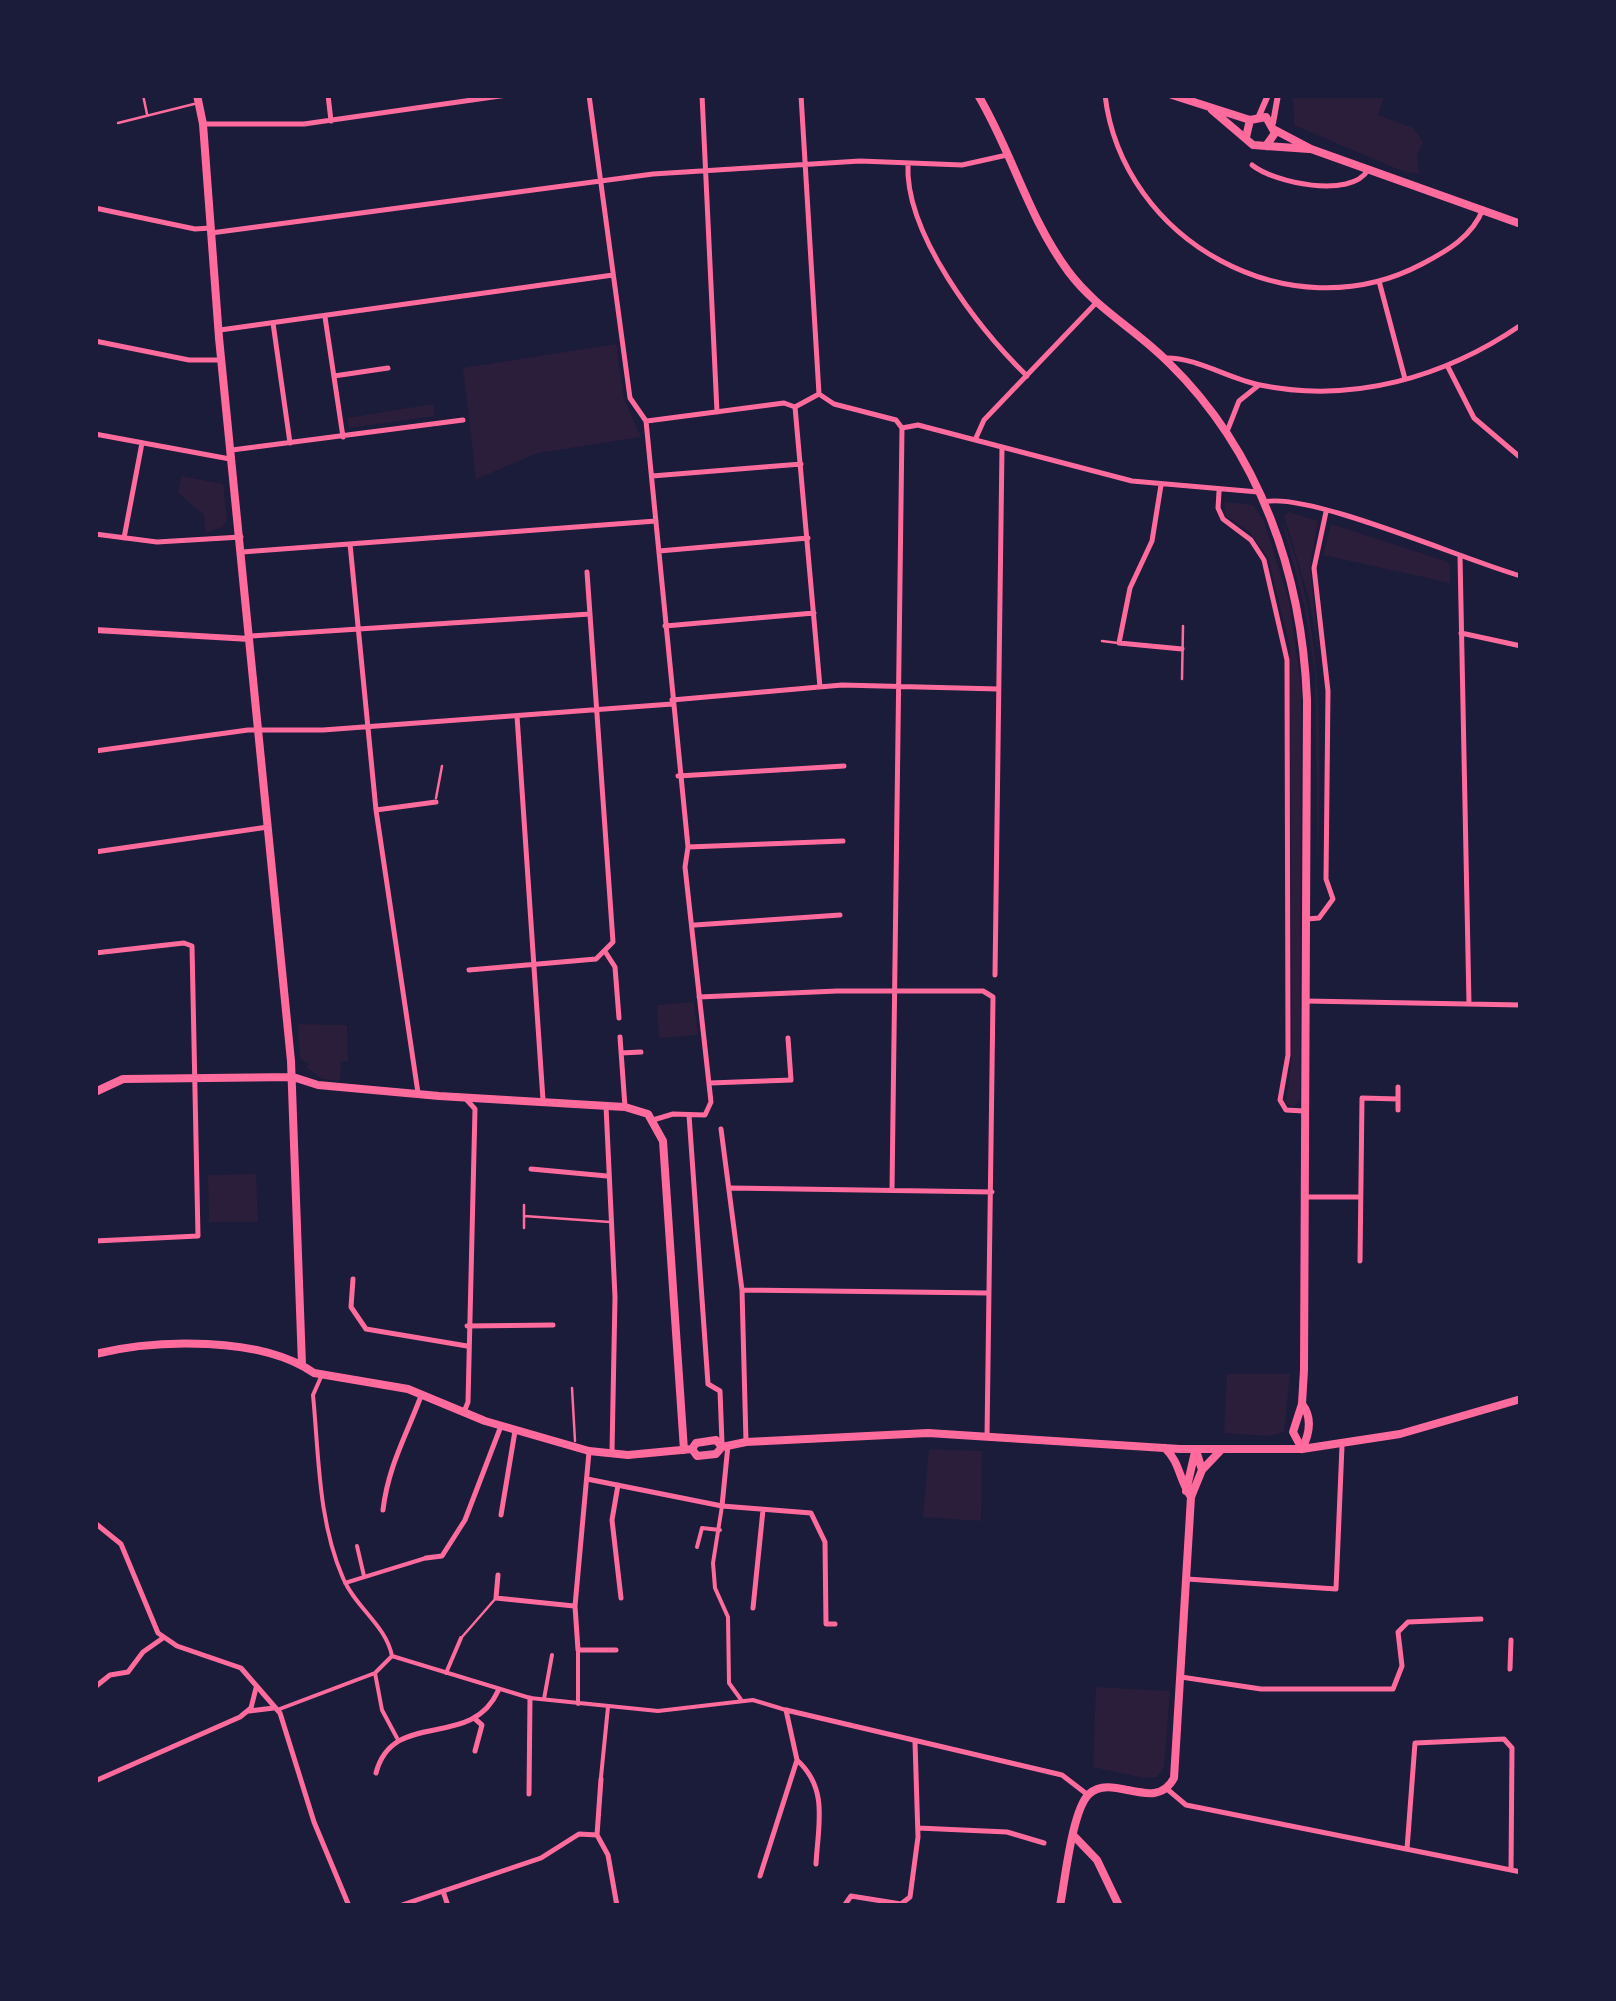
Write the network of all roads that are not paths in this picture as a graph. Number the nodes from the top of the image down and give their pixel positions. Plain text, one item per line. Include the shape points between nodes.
1 (143, 95) edge
2 (328, 95) edge
3 (507, 95) edge
4 (589, 95) edge
5 (702, 95) edge
6 (801, 95) edge
7 (978, 95) edge
8 (1106, 95) edge
9 (1172, 95) edge
10 (1268, 95) edge
11 (1278, 95) edge
12 (197, 99) edge
13 (1212, 110) junction
14 (148, 115) junction
15 (1260, 116) junction
16 (1250, 120) junction
17 (331, 121) junction
18 (118, 124) dead end
19 (203, 124) junction
20 (1274, 126) junction
21 (1246, 137) junction
22 (1266, 146) junction
23 (1311, 149) junction
24 (1007, 154) junction
25 (908, 163) junction
26 (805, 164) junction
27 (1252, 165) dead end
28 (1369, 167) junction
29 (706, 170) junction
30 (603, 180) junction
31 (95, 208) edge
32 (1483, 209) junction
33 (1521, 224) edge
34 (211, 230) junction
35 (613, 276) junction
36 (1379, 281) junction
37 (1096, 303) junction
38 (325, 317) junction
39 (273, 322) junction
40 (1521, 325) edge
41 (218, 330) junction
42 (95, 341) edge
43 (1165, 358) junction
44 (222, 360) junction
45 (1448, 367) junction
46 (388, 368) dead end
47 (334, 376) junction
48 (1027, 376) junction
49 (1406, 380) junction
50 (1259, 385) junction
51 (819, 394) junction
52 (795, 407) junction
53 (717, 412) junction
54 (463, 420) dead end
55 (646, 421) junction
56 (902, 428) junction
57 (1228, 429) junction
58 (95, 434) edge
59 (342, 437) junction
60 (976, 440) junction
61 (142, 443) junction
62 (290, 443) junction
63 (1002, 447) junction
64 (232, 450) junction
65 (1521, 458) edge
66 (234, 460) junction
67 (801, 464) junction
68 (652, 476) junction
69 (1162, 486) junction
70 (1260, 491) junction
71 (1219, 492) junction
72 (1264, 502) junction
73 (1326, 512) junction
74 (656, 521) junction
75 (95, 534) edge
76 (124, 538) junction
77 (241, 538) junction
78 (808, 538) junction
79 (350, 544) junction
80 (659, 551) junction
81 (242, 552) junction
82 (1460, 556) junction
83 (587, 572) dead end
84 (1521, 576) edge
85 (814, 613) junction
86 (590, 614) junction
87 (665, 626) junction
88 (1183, 626) dead end
89 (95, 630) edge
90 (358, 630) junction
91 (1461, 633) junction
92 (251, 638) junction
93 (1102, 641) dead end
94 (1119, 643) junction
95 (1521, 646) edge
96 (1182, 649) junction
97 (1182, 679) dead end
98 (900, 686) junction
99 (820, 687) junction
100 (998, 689) junction
101 (672, 702) junction
102 (596, 711) junction
103 (517, 716) junction
104 (366, 727) junction
105 (260, 732) junction
106 (95, 751) edge
107 (442, 766) dead end
108 (844, 766) dead end
109 (678, 776) junction
110 (436, 802) joint
111 (376, 810) junction
112 (268, 827) junction
113 (844, 841) dead end
114 (688, 848) junction
115 (95, 852) edge
116 (95, 886) edge
117 (96, 895) edge
118 (840, 915) dead end
119 (1306, 919) junction
120 (695, 924) junction
121 (95, 953) edge
122 (606, 953) junction
123 (534, 964) junction
124 (469, 970) dead end
125 (995, 975) dead end
126 (895, 990) junction
127 (699, 997) junction
128 (1306, 1002) junction
129 (1469, 1004) junction
130 (1521, 1005) edge
131 (619, 1018) dead end
132 (620, 1037) dead end
133 (788, 1038) dead end
134 (641, 1052) dead end
135 (621, 1054) junction
136 (195, 1078) junction
137 (292, 1078) junction
138 (710, 1083) junction
139 (1398, 1088) dead end
140 (95, 1092) edge
141 (418, 1093) junction
142 (463, 1098) junction
143 (1398, 1099) junction
144 (544, 1100) junction
145 (606, 1106) junction
146 (624, 1107) junction
147 (1398, 1110) dead end
148 (1305, 1111) junction
149 (688, 1115) junction
150 (654, 1120) junction
151 (722, 1129) dead end
152 (531, 1169) dead end
153 (608, 1176) junction
154 (731, 1188) junction
155 (892, 1190) junction
156 (992, 1192) junction
157 (1305, 1197) junction
158 (1359, 1197) junction
159 (524, 1205) dead end
160 (524, 1216) junction
161 (611, 1222) junction
162 (524, 1228) dead end
163 (95, 1241) edge
164 (1360, 1261) dead end
165 (353, 1280) dead end
166 (742, 1290) junction
167 (989, 1293) junction
168 (467, 1326) junction
169 (553, 1326) dead end
170 (467, 1346) junction
171 (95, 1354) edge
172 (302, 1365) junction
173 (323, 1375) junction
174 (572, 1388) dead end
175 (422, 1393) junction
176 (1521, 1399) edge
177 (1302, 1404) junction
178 (464, 1412) junction
179 (501, 1426) junction
180 (516, 1431) junction
181 (987, 1437) junction
182 (746, 1442) junction
183 (725, 1446) junction
184 (1342, 1446) junction
185 (573, 1448) junction
186 (1165, 1448) junction
187 (688, 1450) junction
188 (1196, 1450) junction
189 (1222, 1450) junction
190 (1302, 1450) junction
191 (589, 1451) junction
192 (612, 1454) junction
193 (1202, 1470) junction
194 (587, 1479) junction
195 (618, 1485) junction
196 (1188, 1494) junction
197 (722, 1506) junction
198 (383, 1510) dead end
199 (763, 1510) junction
200 (500, 1516) dead end
201 (95, 1523) edge
202 (720, 1530) junction
203 (357, 1546) dead end
204 (697, 1547) dead end
205 (426, 1558) joint
206 (498, 1575) dead end
207 (364, 1576) junction
208 (1187, 1579) junction
209 (344, 1582) junction
210 (496, 1598) junction
211 (621, 1598) dead end
212 (575, 1606) junction
213 (753, 1608) dead end
214 (1481, 1618) dead end
215 (835, 1624) dead end
216 (163, 1638) junction
217 (461, 1638) joint
218 (1511, 1640) dead end
219 (578, 1650) junction
220 (616, 1650) dead end
221 (552, 1655) dead end
222 (392, 1656) junction
223 (1510, 1656) junction
224 (1521, 1656) edge
225 (1510, 1669) dead end
226 (375, 1673) junction
227 (446, 1673) junction
228 (1181, 1677) junction
229 (95, 1687) edge
230 (256, 1688) junction
231 (498, 1691) junction
232 (530, 1698) junction
233 (544, 1699) junction
234 (742, 1701) junction
235 (578, 1704) junction
236 (608, 1707) junction
237 (276, 1709) junction
238 (249, 1710) junction
239 (786, 1710) junction
240 (474, 1718) junction
241 (396, 1738) junction
242 (916, 1742) junction
243 (475, 1752) dead end
244 (797, 1760) junction
245 (376, 1772) dead end
246 (601, 1779) joint
247 (95, 1781) edge
248 (1167, 1789) junction
249 (529, 1794) dead end
250 (1088, 1795) junction
251 (918, 1828) junction
252 (597, 1835) junction
253 (1074, 1836) junction
254 (1044, 1843) dead end
255 (1407, 1850) junction
256 (816, 1864) dead end
257 (1510, 1870) junction
258 (1521, 1872) edge
259 (760, 1876) dead end
260 (443, 1892) junction
261 (349, 1906) edge
262 (399, 1906) edge
263 (448, 1906) edge
264 (617, 1906) edge
265 (844, 1906) edge
266 (1060, 1906) edge
267 (1119, 1906) edge

1 - 14 lane
2 - 17 street
3 - 17 street
4 - 30 street
5 - 29 street
6 - 26 street
7 - 24 main road
8 - 36 street via 1114,138 1141,194 1193,245 1246,274 1293,286
9 - 13 main road
10 - 15 street
11 - 20 street
12 - 14 lane
12 - 19 main road
13 - 16 main road
13 - 21 main road
14 - 18 lane
15 - 16 main road
15 - 20 main road
16 - 21 main road
17 - 19 street
19 - 34 main road
20 - 22 main road
20 - 23 main road
21 - 22 main road
22 - 23 main road
23 - 28 main road
24 - 25 street via 962,165
24 - 37 main road via 1036,222
25 - 26 street
25 - 48 street via 920,220 955,288
26 - 29 street
26 - 51 street
27 - 28 street via 1282,180 1326,185 1360,180
28 - 32 main road
29 - 30 street
29 - 53 street
30 - 34 street
30 - 35 street
31 - 34 street
32 - 33 main road
32 - 36 street via 1464,238
34 - 41 main road
35 - 38 street
35 - 55 street via 630,398
36 - 49 street
37 - 43 main road
37 - 48 street
38 - 39 street
38 - 47 street
39 - 41 street
39 - 62 street
40 - 45 street
41 - 44 main road
42 - 44 street
43 - 50 street
43 - 57 main road
44 - 64 main road
45 - 49 street
45 - 65 street via 1474,418
46 - 47 street
47 - 59 street
48 - 60 street via 984,420
49 - 50 street via 1316,391
50 - 57 street via 1239,401
51 - 52 street
51 - 56 street via 896,420
52 - 53 street
52 - 67 street
53 - 55 street
54 - 59 street
55 - 68 street
56 - 60 street via 918,425
56 - 98 street
57 - 70 main road
58 - 61 street
59 - 62 street
60 - 63 street
61 - 66 street
61 - 76 street
62 - 64 street
63 - 69 street
63 - 100 street
64 - 66 main road
66 - 77 main road
67 - 68 street
67 - 78 street
68 - 74 street
69 - 71 street
69 - 94 street
70 - 71 street
70 - 72 main road
71 - 148 street via 1223,520 1251,540 1264,560 1284,640 1290,728 1288,1055 1280,1100 1286,1110
72 - 73 street
72 - 119 main road via 1294,598 1306,671
73 - 82 street
73 - 119 street via 1314,582 1326,657 1326,879 1333,899 1319,918
74 - 79 street
74 - 80 street
75 - 76 street
76 - 77 street
77 - 81 main road
78 - 80 street
78 - 85 street
79 - 81 street
79 - 90 street
80 - 87 street
81 - 92 main road
82 - 84 street
82 - 91 street
83 - 86 street
85 - 87 street
85 - 99 street
86 - 90 street
86 - 102 street
87 - 101 street
88 - 96 lane
89 - 92 street
90 - 92 street
90 - 104 street
91 - 95 street
91 - 129 street
92 - 105 main road
93 - 94 lane
94 - 96 street
96 - 97 lane
98 - 99 street
98 - 100 street
98 - 126 street
99 - 101 street
100 - 125 street
101 - 102 street
101 - 109 street
102 - 103 street
102 - 122 street via 613,940
103 - 104 street
103 - 123 street
104 - 105 street
104 - 111 street
105 - 106 street
105 - 112 main road
107 - 110 lane
108 - 109 street
109 - 114 street
110 - 111 street
111 - 141 street
112 - 115 street
112 - 137 main road
113 - 114 street
114 - 120 street
116 - 117 lane
118 - 120 street
119 - 128 main road
120 - 127 street
121 - 136 street via 189,944
122 - 123 street
122 - 131 street via 615,966
123 - 124 street
123 - 144 street
126 - 127 street
126 - 155 street
126 - 156 street via 989,992
127 - 138 street
128 - 129 street
128 - 148 main road
129 - 130 street
132 - 135 street
133 - 138 street via 791,1080
134 - 135 street
135 - 146 street
136 - 137 main road
136 - 140 main road via 123,1079
136 - 163 street via 198,1236
137 - 141 main road
137 - 172 main road
138 - 149 street via 708,1112
139 - 143 street
141 - 142 main road
142 - 144 main road
142 - 168 street via 476,1109
143 - 147 street
143 - 158 street via 1362,1098
144 - 145 main road
145 - 146 main road
145 - 153 street
146 - 150 main road
148 - 157 main road
149 - 150 street
149 - 183 street via 708,1384 720,1391
150 - 187 main road via 663,1141
151 - 154 street
152 - 153 street
153 - 161 street
154 - 155 street
154 - 166 street
155 - 156 street
156 - 167 street
157 - 158 street
157 - 177 main road
158 - 164 street
159 - 160 lane
160 - 161 lane
160 - 162 lane
161 - 192 street
165 - 170 street via 351,1308 366,1328
166 - 167 street
166 - 182 street
167 - 181 street
168 - 169 street
168 - 170 street
170 - 178 street
171 - 172 main road via 204,1344
172 - 173 main road
173 - 175 main road
173 - 209 street via 312,1395 327,1533
174 - 185 lane
175 - 178 main road
175 - 198 street via 387,1478
176 - 184 main road
177 - 190 main road via 1293,1432
177 - 190 main road via 1309,1436
178 - 179 main road
179 - 180 main road
179 - 205 street via 465,1520 442,1556
180 - 185 main road
180 - 200 street
181 - 182 main road
181 - 186 main road
182 - 183 main road
183 - 187 main road via 716,1454
183 - 197 street
184 - 190 main road
184 - 208 street via 1336,1589
185 - 191 main road
186 - 188 main road
186 - 196 main road via 1177,1459
187 - 192 main road
188 - 189 main road
188 - 193 main road
188 - 196 main road
189 - 190 main road
189 - 193 main road
191 - 192 main road
191 - 194 street
193 - 196 main road
194 - 195 street
194 - 212 street
195 - 197 street
195 - 211 street via 612,1520
196 - 208 main road
197 - 199 street
197 - 202 street
199 - 213 street
199 - 215 street via 811,1513 816,1520 824,1542 826,1624
201 - 216 street via 122,1544
202 - 204 street via 702,1528
202 - 234 street via 715,1588 728,1617 729,1684
203 - 207 street
205 - 207 street
206 - 210 street
207 - 209 street
208 - 228 main road
209 - 222 street via 390,1643
210 - 212 street
210 - 217 lane
212 - 219 street
214 - 228 street via 1408,1622 1398,1632 1402,1666 1393,1689 1261,1688
216 - 229 street via 128,1672
216 - 230 street via 235,1664
217 - 227 street
218 - 223 street
219 - 220 street
219 - 235 street
221 - 233 street
222 - 226 street
222 - 227 street
223 - 224 street
223 - 225 street
226 - 237 street
226 - 241 street
227 - 231 street
228 - 248 main road via 1176,1767
230 - 237 street
230 - 238 street
231 - 232 street
231 - 240 street
232 - 233 street
232 - 249 street
233 - 235 street
234 - 236 street via 658,1711
234 - 239 street
235 - 236 street
236 - 246 street
237 - 238 street
237 - 261 street
238 - 247 street
239 - 242 street
239 - 244 street
240 - 241 street
240 - 243 street via 482,1725
241 - 245 street
242 - 250 street via 1062,1775
242 - 251 street
244 - 256 street via 822,1804
244 - 259 street
246 - 252 street
248 - 250 main road
248 - 255 street via 1186,1804
250 - 253 main road
251 - 254 street via 1007,1832
251 - 265 street via 910,1896 901,1904 851,1896
252 - 260 street via 579,1834 541,1858
252 - 264 street via 608,1854
253 - 266 main road
253 - 267 main road via 1097,1860
255 - 257 street
255 - 257 street via 1415,1743 1504,1739 1512,1748
257 - 258 street
260 - 262 street
260 - 263 street

